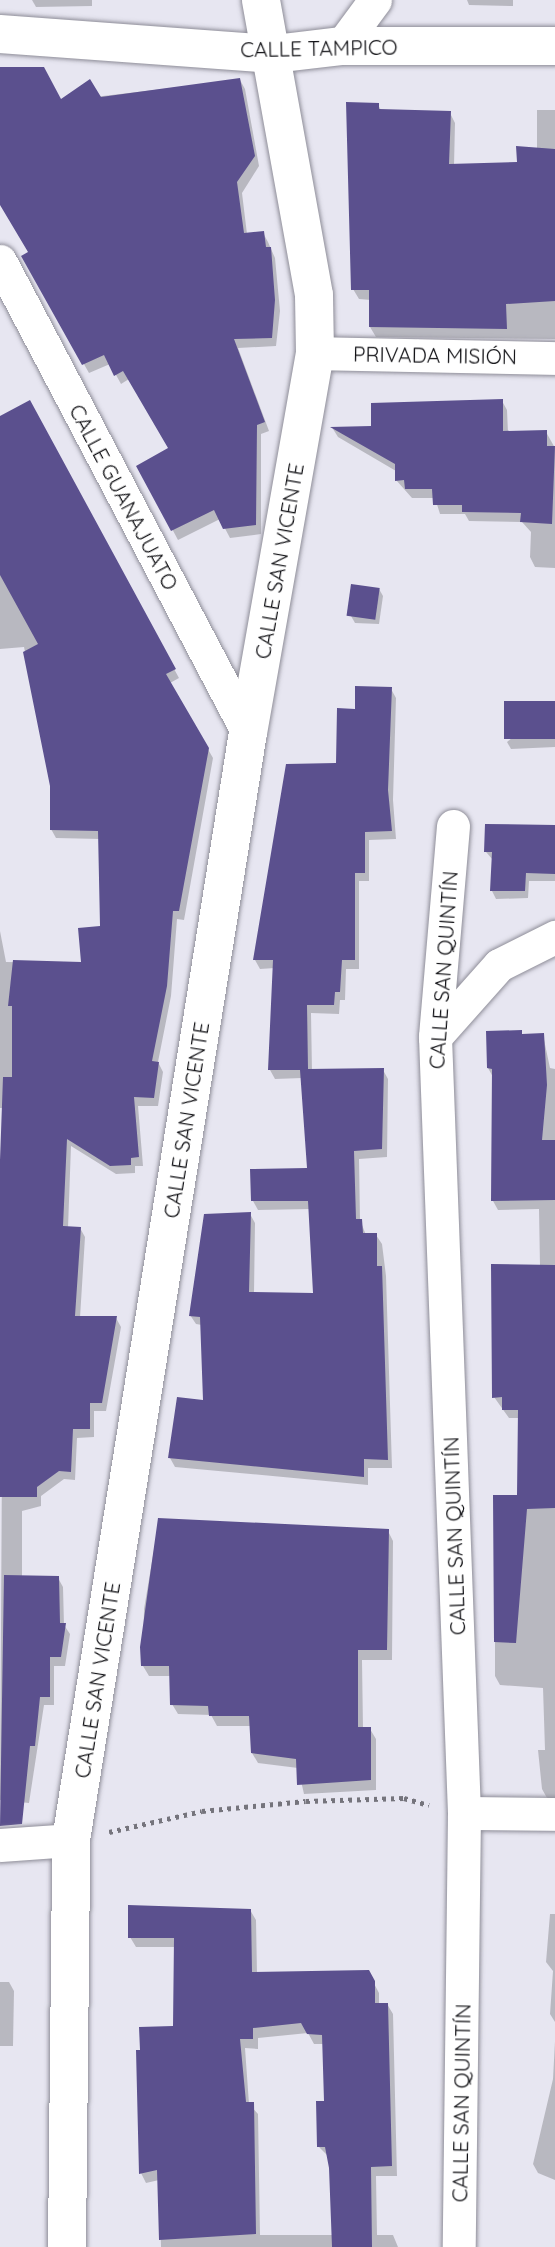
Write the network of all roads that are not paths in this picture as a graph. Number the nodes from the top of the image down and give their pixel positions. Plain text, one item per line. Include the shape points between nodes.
1 (261, 0) edge
2 (375, 0) edge
3 (0, 34) edge
4 (341, 46) junction
5 (555, 46) edge
6 (274, 54) junction
7 (0, 261) edge
8 (315, 353) junction
9 (555, 358) edge
10 (248, 733) junction
11 (453, 826) dead end
12 (555, 937) edge
13 (435, 1037) junction
14 (464, 1813) junction
15 (555, 1814) edge
16 (71, 1840) junction
17 (0, 1845) edge
18 (67, 2247) edge
19 (459, 2247) edge

1 - 6 street, CALLE SAN VICENTE
2 - 4 street
3 - 6 street, CALLE TAMPICO
4 - 5 street, CALLE TAMPICO
4 - 6 street, CALLE TAMPICO
6 - 8 street, CALLE SAN VICENTE via 314,295
7 - 10 street, CALLE GUANAJUATO
8 - 9 street, PRIVADA MISIÓN
8 - 10 street, CALLE SAN VICENTE
10 - 16 street, CALLE SAN VICENTE
11 - 13 street, CALLE SAN QUINTÍN
12 - 13 street via 499,965
13 - 14 street, CALLE SAN QUINTÍN
14 - 15 street
14 - 19 street, CALLE SAN QUINTÍN
16 - 17 street
16 - 18 street, CALLE SAN VICENTE

